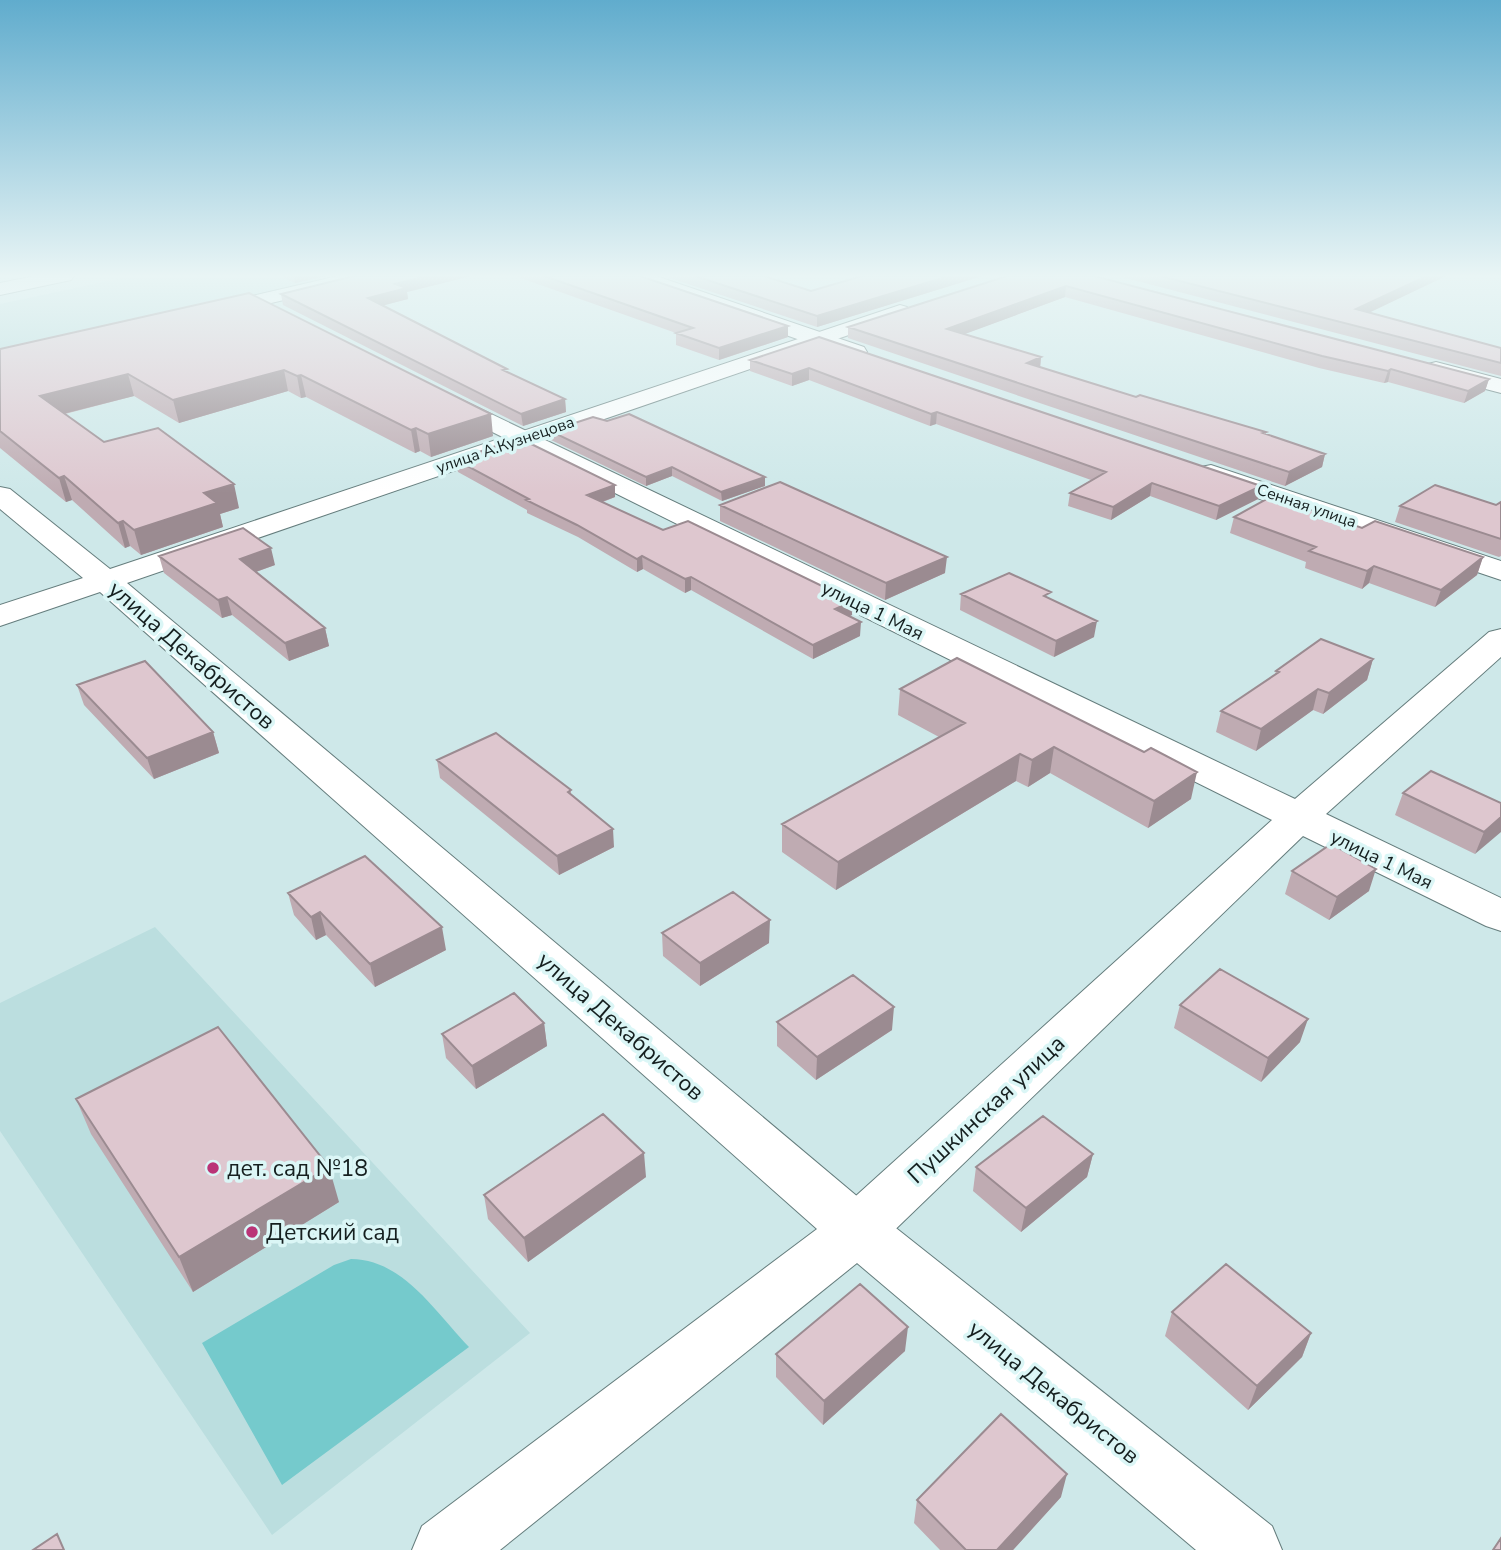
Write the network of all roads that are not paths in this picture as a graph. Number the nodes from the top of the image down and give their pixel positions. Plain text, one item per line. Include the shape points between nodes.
1 (786, 348) edge
2 (846, 348) edge
3 (882, 361) edge
4 (1421, 365) edge
5 (1501, 386) edge
6 (423, 388) edge
7 (521, 438) junction
8 (1185, 464) edge
9 (0, 495) edge
10 (1501, 571) edge
11 (106, 581) junction
12 (0, 616) edge
13 (1501, 639) edge
14 (1297, 818) junction
15 (1501, 916) edge
16 (857, 1230) junction
17 (446, 1550) edge
18 (1248, 1550) edge

1 - 7 street, улица А.Кузнецова
2 - 3 street
4 - 5 street
6 - 7 street, улица 1 Мая
7 - 11 street, улица А.Кузнецова
7 - 14 street, улица 1 Мая
8 - 10 street, Сенная улица
9 - 11 street, улица Декабристов
11 - 12 street, улица А.Кузнецова
11 - 16 street, улица Декабристов
13 - 14 street, Пушкинская улица
14 - 15 street, улица 1 Мая
14 - 16 street, Пушкинская улица
16 - 17 street, Пушкинская улица
16 - 18 street, улица Декабристов

